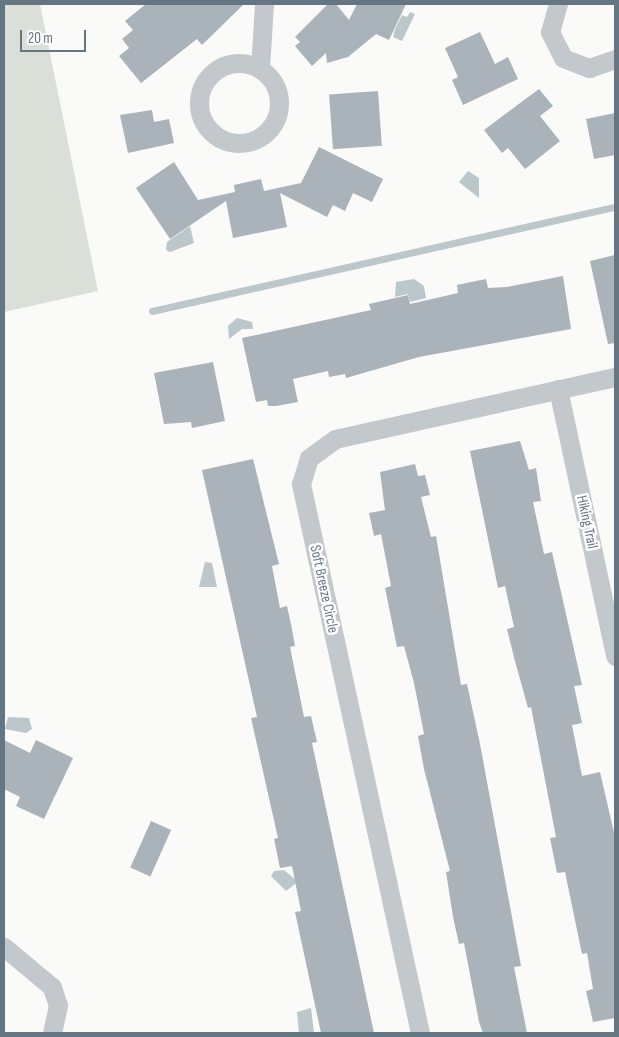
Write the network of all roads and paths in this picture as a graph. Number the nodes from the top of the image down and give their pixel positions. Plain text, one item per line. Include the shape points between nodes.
1 (264, 4) edge
2 (558, 4) edge
3 (615, 59) edge
4 (260, 69) junction
5 (615, 377) edge
6 (558, 389) junction
7 (615, 656) edge
8 (4, 947) edge
9 (52, 1033) edge
10 (420, 1033) edge

1 - 4 street
2 - 3 street via 550,32 563,58 589,68
4 - 4 street via 232,63 212,73 203,84 200,114 218,136 246,142 265,132 274,121 277,92
5 - 6 street, Soft Breeze Circle
6 - 7 street, Hiking Trail
6 - 10 street, Soft Breeze Circle via 335,439 309,458 301,484
8 - 9 street via 52,987 58,1005

